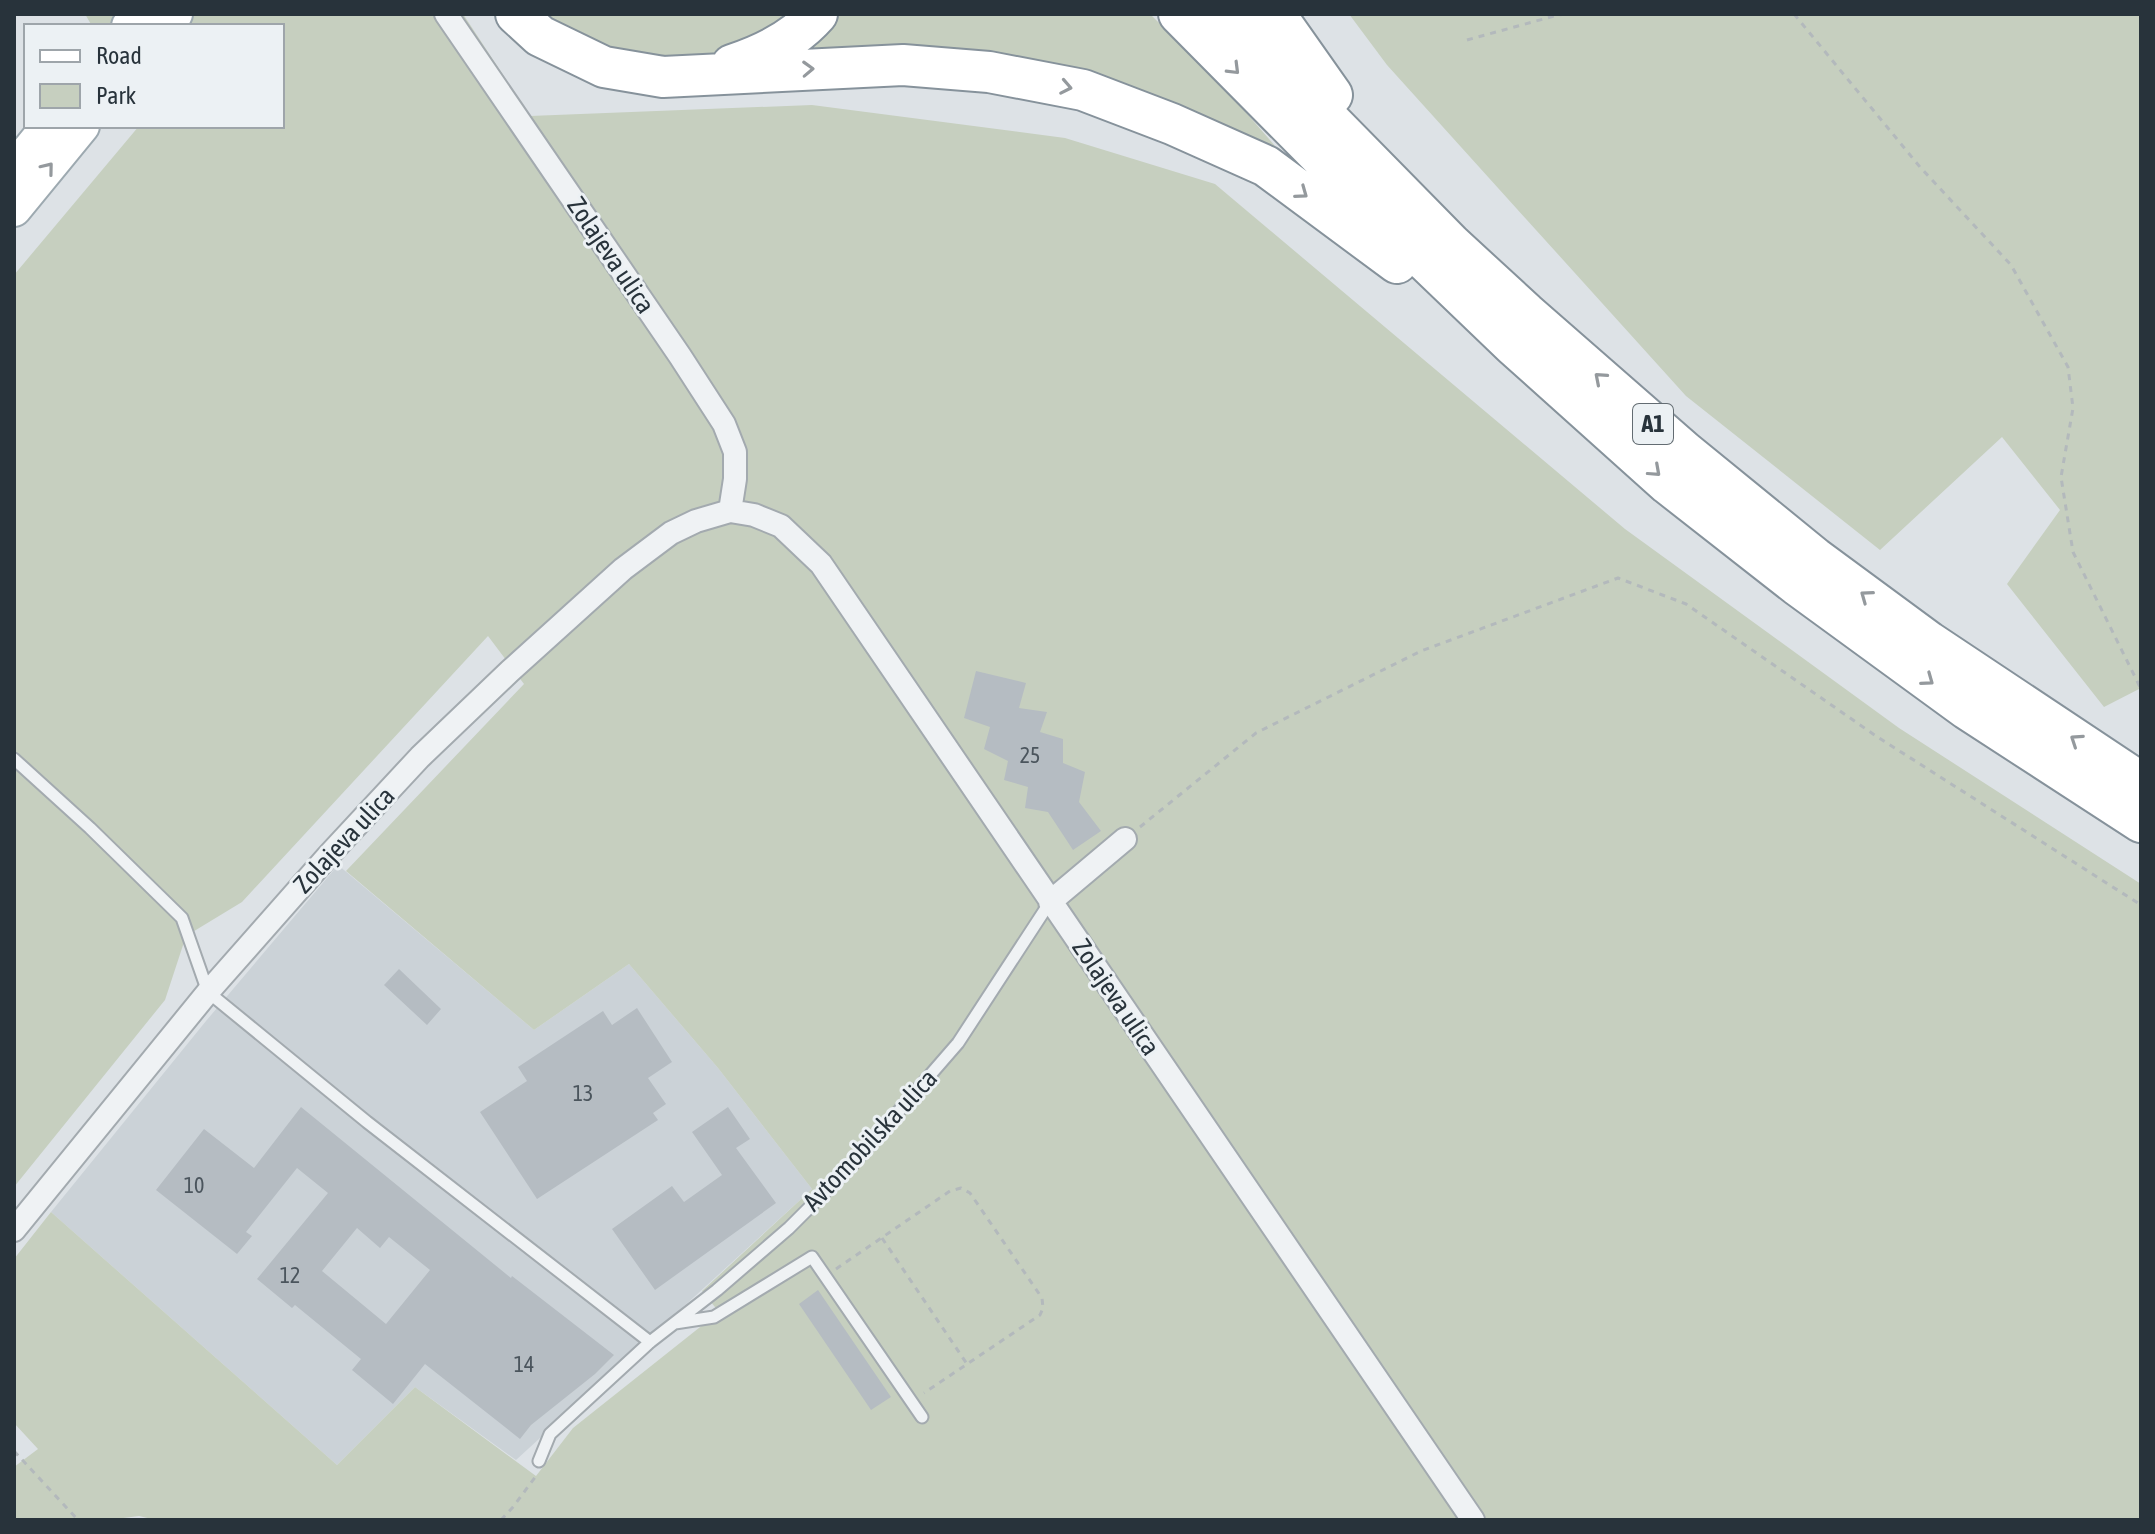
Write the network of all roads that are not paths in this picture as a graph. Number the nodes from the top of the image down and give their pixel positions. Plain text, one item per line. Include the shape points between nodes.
1 (446, 14) edge
2 (516, 14) edge
3 (817, 14) edge
4 (1179, 14) edge
5 (1225, 14) edge
6 (1275, 14) edge
7 (703, 74) junction
8 (80, 128) edge
9 (1393, 187) junction
10 (14, 209) edge
11 (1513, 345) junction
12 (730, 511) junction
13 (14, 759) edge
14 (2141, 783) edge
15 (2141, 822) edge
16 (1125, 839) road end
17 (1050, 902) junction
18 (208, 992) junction
19 (14, 1230) edge
20 (674, 1323) junction
21 (650, 1342) junction
22 (922, 1417) dead end
23 (539, 1461) road end
24 (1473, 1520) edge

1 - 12 street, Zolajeva ulica via 724,424 735,452
2 - 7 highway via 540,36 604,67 663,77
3 - 7 highway via 773,48
4 -> 11 highway, A1
5 - 9 highway, A1
6 - 9 highway via 1328,91 1381,154
7 -> 11 highway via 903,65 989,72 1083,90 1266,166 1382,251 1479,334
10 -> 8 main road
14 -> 9 highway, A1 via 1929,642 1815,558 1526,313
11 -> 15 highway, A1 via 1668,484 1797,585 1967,709
12 - 17 street, Zolajeva ulica via 781,526 821,564
12 - 18 street, Zolajeva ulica via 671,533 510,671 420,757
13 - 18 lane via 182,918
16 - 17 street
17 - 20 lane, Avtomobilska ulica via 958,1043 852,1165 789,1228
17 - 24 street, Zolajeva ulica
18 - 19 street, Zolajeva ulica
18 - 21 lane
20 - 21 lane, Avtomobilska ulica
20 - 22 lane via 714,1317 812,1257
21 - 23 lane, Avtomobilska ulica via 550,1434

